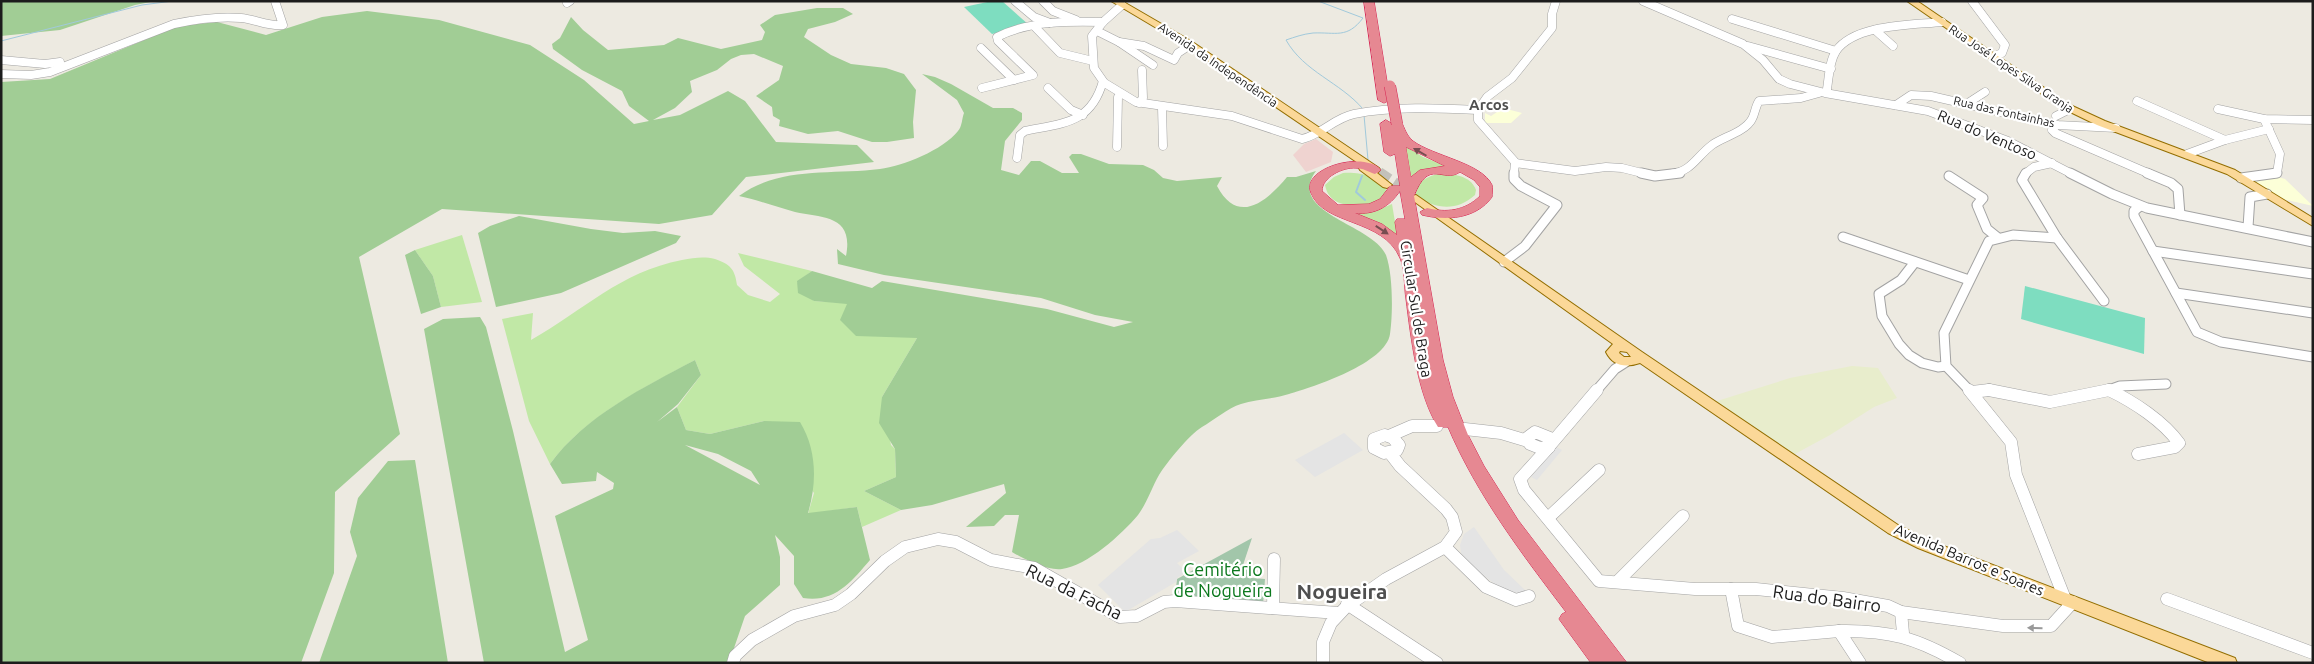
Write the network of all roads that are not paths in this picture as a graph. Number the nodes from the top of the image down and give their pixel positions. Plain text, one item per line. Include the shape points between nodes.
1 (275, 1) edge
2 (1015, 1) edge
3 (1369, 1) edge
4 (1377, 1) edge
5 (1556, 1) edge
6 (1643, 1) edge
7 (1911, 1) edge
8 (1972, 1) edge
9 (1043, 2) edge
10 (1119, 2) edge
11 (1732, 19) dead end
12 (1079, 22) junction
13 (1103, 22) junction
14 (1942, 22) junction
15 (1053, 24) junction
16 (1034, 26) junction
17 (1875, 30) junction
18 (1097, 31) junction
19 (1120, 42) junction
20 (1743, 44) junction
21 (119, 45) junction
22 (1190, 45) junction
23 (1893, 46) dead end
24 (981, 48) dead end
25 (1836, 51) junction
26 (1993, 57) junction
27 (1, 60) edge
28 (1093, 61) junction
29 (1153, 65) dead end
30 (1831, 69) junction
31 (1142, 70) dead end
32 (1, 74) edge
33 (1014, 80) junction
34 (1103, 82) junction
35 (982, 88) dead end
36 (1048, 88) dead end
37 (1826, 91) junction
38 (1985, 92) dead end
39 (1122, 94) junction
40 (2138, 101) dead end
41 (1139, 103) junction
42 (1968, 104) junction
43 (1896, 105) junction
44 (1162, 107) junction
45 (2070, 109) junction
46 (1478, 110) junction
47 (2218, 110) dead end
48 (1461, 111) junction
49 (1083, 115) junction
50 (2264, 119) junction
51 (1478, 120) junction
52 (2313, 120) edge
53 (2056, 121) junction
54 (1393, 127) junction
55 (2116, 128) junction
56 (2269, 129) junction
57 (1318, 133) junction
58 (2225, 140) junction
59 (1117, 146) dead end
60 (1163, 146) dead end
61 (2187, 154) junction
62 (1017, 158) dead end
63 (1351, 163) junction
64 (1515, 163) junction
65 (2052, 163) junction
66 (1373, 171) junction
67 (1949, 176) dead end
68 (2241, 178) junction
69 (2267, 194) junction
70 (1411, 199) junction
71 (2140, 206) junction
72 (2180, 215) junction
73 (1450, 217) junction
74 (2313, 223) edge
75 (2248, 228) junction
76 (1843, 237) dead end
77 (1996, 237) junction
78 (2057, 238) junction
79 (2313, 242) edge
80 (2153, 251) junction
81 (1406, 257) junction
82 (1504, 262) junction
83 (1914, 262) junction
84 (2313, 274) edge
85 (1969, 280) junction
86 (2176, 293) junction
87 (2104, 301) dead end
88 (2313, 313) edge
89 (1625, 357) junction
90 (2313, 357) edge
91 (1946, 366) junction
92 (2166, 384) dead end
93 (2108, 390) junction
94 (1972, 392) junction
95 (1568, 424) junction
96 (1437, 426) dead end
97 (1465, 429) dead end
98 (1389, 436) junction
99 (1532, 438) junction
100 (1550, 445) junction
101 (1390, 453) junction
102 (2138, 454) dead end
103 (1534, 463) junction
104 (1599, 470) dead end
105 (1683, 516) dead end
106 (1548, 518) junction
107 (1445, 547) junction
108 (1274, 559) dead end
109 (1617, 582) junction
110 (1731, 589) junction
111 (1529, 596) dead end
112 (2167, 599) dead end
113 (2069, 601) junction
114 (1348, 604) junction
115 (1273, 608) junction
116 (1901, 612) junction
117 (1338, 613) junction
118 (1841, 633) junction
119 (1903, 634) junction
120 (1587, 636) junction
121 (2313, 653) edge
122 (733, 663) edge
123 (1323, 663) edge
124 (1437, 663) edge
125 (1595, 663) edge
126 (1603, 663) edge
127 (1616, 663) edge
128 (1860, 663) edge
129 (1960, 663) edge
130 (2228, 663) edge

1 - 21 street via 283,25 274,26 254,19 213,17 174,24
2 - 15 street via 1034,17
3 - 54 highway, Circular Sul de Braga
4 - 54 highway, Circular Sul de Braga, bridge
5 - 46 street via 1552,28 1512,78 1487,97
6 - 20 street
7 - 14 main road, Rua José Lopes Silva Granja
8 - 26 street via 2005,45 2002,53
9 - 12 street via 1053,11
10 - 13 street
10 - 22 main road, Avenida da Independência
11 - 25 street
12 - 13 street
12 - 15 street
13 - 18 street
14 - 17 street
14 - 26 main road, Rua José Lopes Silva Granja
15 - 16 street
16 - 28 street via 1060,53
16 - 33 street via 997,37 1033,75
17 - 23 street
17 - 25 street via 1848,39
18 - 19 street
18 - 28 street via 1092,36
19 - 22 street via 1144,46 1169,60 1174,60
19 - 29 street
20 - 30 street
20 - 37 street, Rua do Ventoso via 1779,79
21 - 27 street via 46,66 20,59
21 - 32 street via 50,72
22 - 57 main road, Avenida da Independência
24 - 33 street
25 - 30 street
26 - 45 main road, Rua José Lopes Silva Granja
28 - 34 street
30 - 37 street
31 - 41 street via 1143,98
33 - 35 street
34 - 39 street
34 - 49 street via 1100,96
36 - 49 street via 1070,110
37 - 43 street, Rua do Ventoso
37 - 64 street via 1788,100 1758,101 1752,119 1744,127 1712,145 1684,172 1655,176 1622,168 1575,171
38 - 42 street
39 - 41 street
39 - 59 street via 1118,97
40 - 58 street
41 - 44 street
42 - 43 street, Rua das Fontainhas via 1911,95
42 - 53 street, Rua das Fontainhas
43 - 65 street, Rua do Ventoso via 1960,120
44 - 57 street via 1232,116 1302,139
44 - 60 street
45 - 53 street
45 - 55 main road, Rua José Lopes Silva Granja
46 - 48 street
46 - 51 street
47 - 50 street
48 - 51 street
48 - 57 street via 1426,108 1372,111 1343,116
49 - 62 street via 1064,124 1025,131 1020,135
50 - 52 street
50 - 56 street
51 - 64 street
53 - 55 street, Rua das Fontainhas
53 - 72 street via 2052,130 2056,133 2171,183 2178,189
54 - 70 highway, Circular Sul de Braga
73 -> 54 highway via 1483,200 1487,194 1484,183 1472,174 1416,151
55 - 61 main road, Rua José Lopes Silva Granja
56 - 58 street
56 - 68 street via 2280,154 2277,172
57 - 63 main road, Avenida da Independência
58 - 61 street
61 - 68 main road, Rua José Lopes Silva Granja
63 - 66 highway
63 - 66 main road, Avenida da Independência
63 - 70 highway via 1326,179 1322,186 1324,195 1337,204 1354,209 1374,208 1386,202
63 -> 81 highway via 1319,179 1316,190 1319,197 1334,208 1386,232
64 - 82 street via 1514,178 1521,186 1557,205 1525,246
65 - 71 street, Rua do Ventoso
65 - 78 street via 2030,168 2022,180
66 - 70 main road, Avenida da Independência
67 - 77 street via 1983,198 1977,205 1987,230
68 - 69 main road, Rua José Lopes Silva Granja
69 - 74 main road, Rua José Lopes Silva Granja
69 - 75 street via 2250,197
70 - 73 highway
70 - 73 highway via 1412,182 1423,172 1458,172 1476,181 1481,193
70 - 81 highway, Circular Sul de Braga
70 - 120 highway, Circular Sul de Braga via 1430,344 1453,419 1476,468 1504,514
71 - 72 street, Rua do Ventoso
71 - 80 street via 2134,211 2134,216
72 - 75 street, Rua do Ventoso
73 - 82 main road
75 - 79 street, Rua do Ventoso
76 - 83 street
77 - 78 street
77 - 85 street via 1989,241
78 - 87 street
80 - 84 street
80 - 86 street
81 - 120 highway, Circular Sul de Braga via 1424,366 1430,390 1452,441 1497,521
82 - 89 main road via 1608,334
83 - 85 street
83 - 91 street via 1901,280 1879,294 1882,316 1909,356 1922,363
85 - 91 street via 1944,333
86 - 88 street
86 - 90 street via 2197,332 2208,338
89 - 95 street
89 - 113 main road, Avenida Barros e Soares via 1655,366 1893,529 1923,544
91 - 94 street
92 - 93 street via 2120,386
93 - 94 street via 2050,402 1989,390
93 - 102 street via 2126,398 2179,443 2175,448
94 - 113 street via 2011,442 2016,475
95 - 99 street
95 - 100 street
96 - 98 street via 1408,425
97 - 99 street
98 - 101 street via 1399,445
98 - 101 street via 1376,437 1373,445 1377,450
99 - 100 street via 1550,438
99 - 103 street
100 - 103 street
101 - 107 street via 1452,516 1456,532
103 - 106 street via 1520,478 1524,490
104 - 106 street
105 - 109 street
106 - 109 street, Rua do Bairro via 1599,581
107 - 111 street via 1486,587 1516,600
107 - 114 street
108 - 115 street
109 - 110 street, Rua do Bairro
110 - 116 street, Rua do Bairro via 1857,599
110 - 118 street via 1738,626 1772,637
112 - 121 street
113 -> 116 street, Rua do Bairro via 2056,622 2043,628
113 - 130 main road, Avenida Barros e Soares
114 - 117 street
114 - 124 street
115 - 117 street, Rua da Facha
115 - 122 street, Rua da Facha via 1175,601 1164,602 1137,616 1120,617 1034,568 991,560 956,542 938,539 905,547 835,605 794,616 752,640
116 - 119 street
117 - 123 street via 1328,626
118 - 119 street via 1889,631
118 - 128 street
119 - 129 street via 1942,651
120 - 125 street
120 - 126 highway
120 - 127 highway

